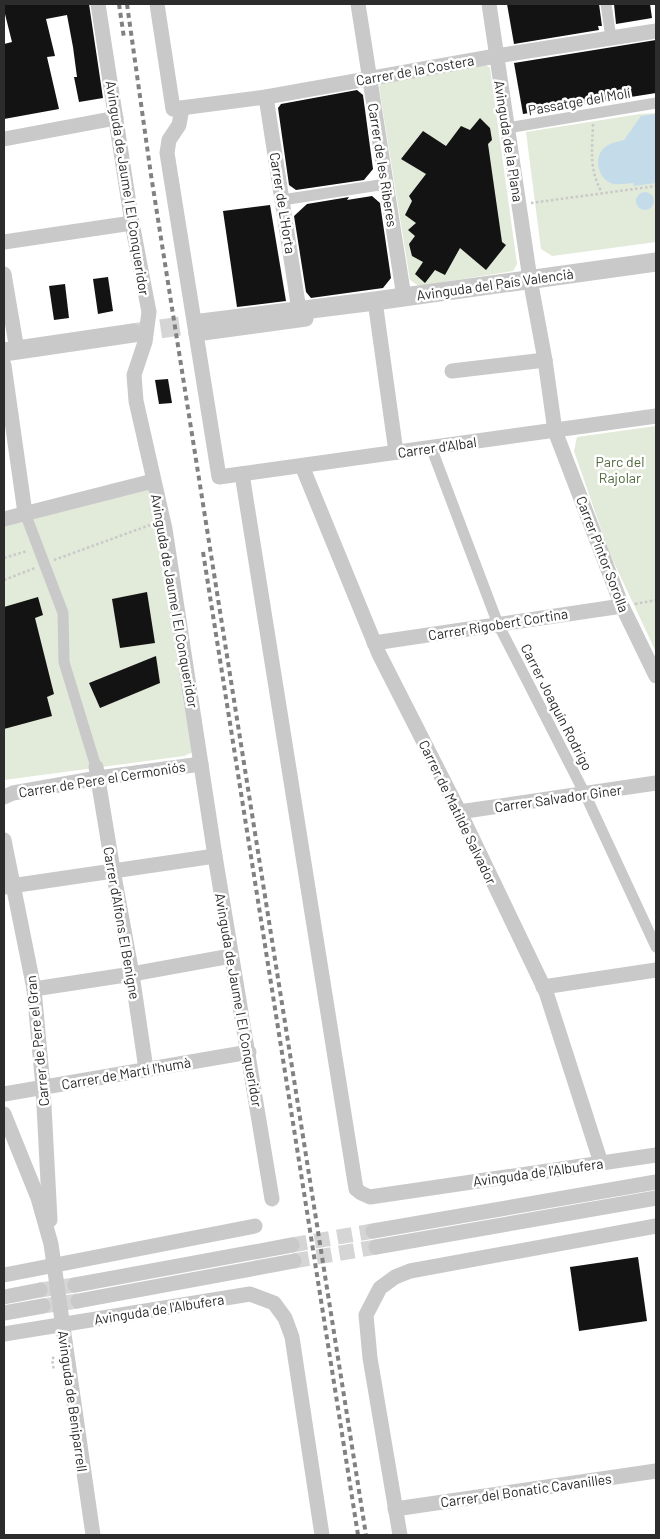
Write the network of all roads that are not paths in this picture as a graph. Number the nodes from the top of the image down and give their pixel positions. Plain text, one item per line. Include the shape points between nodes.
1 (98, 4) edge
2 (157, 4) edge
3 (358, 4) edge
4 (489, 4) edge
5 (606, 4) edge
6 (656, 32) edge
7 (611, 38) junction
8 (496, 56) junction
9 (370, 79) junction
10 (266, 97) junction
11 (656, 103) edge
12 (178, 109) junction
13 (116, 118) junction
14 (507, 128) junction
15 (4, 139) edge
16 (386, 184) junction
17 (282, 200) junction
18 (132, 223) junction
19 (4, 242) edge
20 (656, 262) edge
21 (4, 274) edge
22 (530, 279) junction
23 (404, 297) junction
24 (375, 301) junction
25 (335, 306) junction
26 (299, 310) junction
27 (199, 329) junction
28 (134, 333) tunnel mouth
29 (10, 351) edge
30 (545, 360) junction
31 (4, 365) edge
32 (452, 371) dead end
33 (656, 416) edge
34 (555, 431) junction
35 (431, 447) junction
36 (396, 452) junction
37 (302, 466) junction
38 (242, 474) junction
39 (154, 481) junction
40 (25, 513) junction
41 (4, 519) edge
42 (622, 606) junction
43 (498, 624) junction
44 (374, 643) junction
45 (656, 676) edge
46 (201, 764) junction
47 (98, 773) junction
48 (656, 784) edge
49 (585, 794) junction
50 (4, 797) edge
51 (459, 812) junction
52 (4, 840) edge
53 (215, 856) junction
54 (113, 870) junction
55 (9, 886) edge
56 (656, 947) edge
57 (231, 956) junction
58 (656, 970) edge
59 (132, 974) junction
60 (543, 987) junction
61 (34, 989) junction
62 (249, 1052) junction
63 (146, 1069) junction
64 (43, 1087) junction
65 (4, 1094) edge
66 (4, 1114) edge
67 (656, 1155) edge
68 (600, 1163) junction
69 (656, 1182) edge
70 (656, 1198) edge
71 (272, 1200) dead end
72 (255, 1226) dead end
73 (656, 1226) edge
74 (373, 1231) tunnel mouth
75 (51, 1244) junction
76 (292, 1245) tunnel mouth
77 (376, 1247) tunnel mouth
78 (294, 1261) tunnel mouth
79 (53, 1266) junction
80 (4, 1275) edge
81 (75, 1285) tunnel mouth
82 (40, 1290) tunnel mouth
83 (4, 1297) edge
84 (78, 1300) tunnel mouth
85 (43, 1306) tunnel mouth
86 (4, 1313) edge
87 (62, 1325) junction
88 (4, 1334) edge
89 (656, 1471) edge
90 (395, 1509) junction
91 (93, 1535) edge
92 (322, 1535) edge
93 (400, 1535) edge

1 - 13 street, Avinguda de Jaume I El Conqueridor
2 - 12 street
3 - 9 street, Carrer de les Riberes
4 - 8 street, Avinguda de la Plana
5 - 7 street
6 - 7 street, Carrer de la Costera
7 - 8 street, Carrer de la Costera
8 - 9 street, Carrer de la Costera
8 - 14 street, Avinguda de la Plana
9 - 10 street, Carrer de la Costera
9 - 16 street, Carrer de les Riberes
10 - 12 street, Carrer de la Costera
10 - 17 street, Carrer de L'Horta
11 - 14 street, Passatge del Molí
12 - 27 street via 179,125 169,140 167,152
13 - 15 street
13 - 18 street, Avinguda de Jaume I El Conqueridor
14 - 22 street, Avinguda de la Plana
16 - 17 street
16 - 23 street, Carrer de les Riberes
17 - 26 street, Carrer de L'Horta
18 - 19 street
18 - 39 street, Avinguda de Jaume I El Conqueridor via 149,312 145,342 134,375 136,401
20 - 22 street, Avinguda del País Valencià
21 - 29 street
22 - 23 street, Avinguda del País Valencià
22 - 30 street, Avinguda de la Plana
23 - 24 street, Avinguda del País Valencià
24 - 25 street, Avinguda del País Valencià
24 - 36 street
25 - 26 street, Avinguda del País Valencià
25 - 27 street, Avinguda del País Valencià via 324,315 313,318
26 - 27 street, Avinguda del País Valencià
27 - 38 street, Carrer d'Albal via 219,477
28 - 29 street
30 - 32 street
30 - 34 street, Carrer Pintor Sorolla
31 - 40 street
33 - 34 street, Carrer d'Albal
34 - 35 street, Carrer d'Albal
34 - 42 street, Carrer Pintor Sorolla
35 - 36 street, Carrer d'Albal
35 - 43 street, Carrer Joaquín Rodrigo
36 - 37 street, Carrer d'Albal
37 - 38 street, Carrer d'Albal
37 - 44 street, Carrer de Matilde Salvador
38 - 68 street, Avinguda de l'Albufera via 356,1189 370,1196
39 - 40 street
39 - 46 street, Avinguda de Jaume I El Conqueridor
40 - 41 street
40 - 47 street via 64,613 64,662
42 - 43 street, Carrer Rigobert Cortina
42 - 45 street, Carrer Pintor Sorolla
43 - 44 street, Carrer Rigobert Cortina
43 - 49 street, Carrer Joaquín Rodrigo
44 - 51 street, Carrer de Matilde Salvador
46 - 47 street, Carrer de Pere el Cermoniós
46 - 53 street, Avinguda de Jaume I El Conqueridor
47 - 50 street, Carrer de Pere el Cermoniós
47 - 54 street, Carrer d'Alfons El Benigne
48 - 49 street, Carrer Salvador Giner
49 - 51 street, Carrer Salvador Giner
49 - 56 street, Carrer Joaquín Rodrigo
51 - 60 street, Carrer de Matilde Salvador
52 - 55 street, Carrer de Pere el Gran
53 - 54 street
53 - 57 street, Avinguda de Jaume I El Conqueridor
54 - 55 street
54 - 59 street, Carrer d'Alfons El Benigne
55 - 61 street, Carrer de Pere el Gran
57 - 59 street
57 - 62 street, Avinguda de Jaume I El Conqueridor
58 - 60 street
59 - 61 street
59 - 63 street, Carrer d'Alfons El Benigne
60 - 68 street, Carrer de Matilde Salvador
61 - 64 street, Carrer de Pere el Gran
62 - 63 street, Carrer de Martí l'humà
62 - 71 street, Avinguda de Jaume I El Conqueridor
63 - 64 street, Carrer de Martí l'humà
64 - 65 street, Carrer de Martí l'humà
64 - 75 street, Carrer de Pere el Gran
66 - 75 street via 38,1198
67 - 68 street, Avinguda de l'Albufera
69 - 74 street, Avinguda de l'Albufera
70 - 77 street
72 - 79 street
73 - 90 street via 410,1271 396,1276 380,1288 366,1315
75 - 79 street, Avinguda de Beniparrell
76 - 81 street
78 - 84 street, Avinguda de l'Albufera
79 - 80 street
79 - 87 street, Avinguda de Beniparrell
82 - 83 street
85 - 86 street
87 - 88 street, Avinguda de l'Albufera
87 - 91 street, Avinguda de Beniparrell
87 - 92 street, Avinguda de l'Albufera via 250,1294 274,1303 286,1318 292,1337
89 - 90 street, Carrer del Bonatic Cavanilles
90 - 93 street

